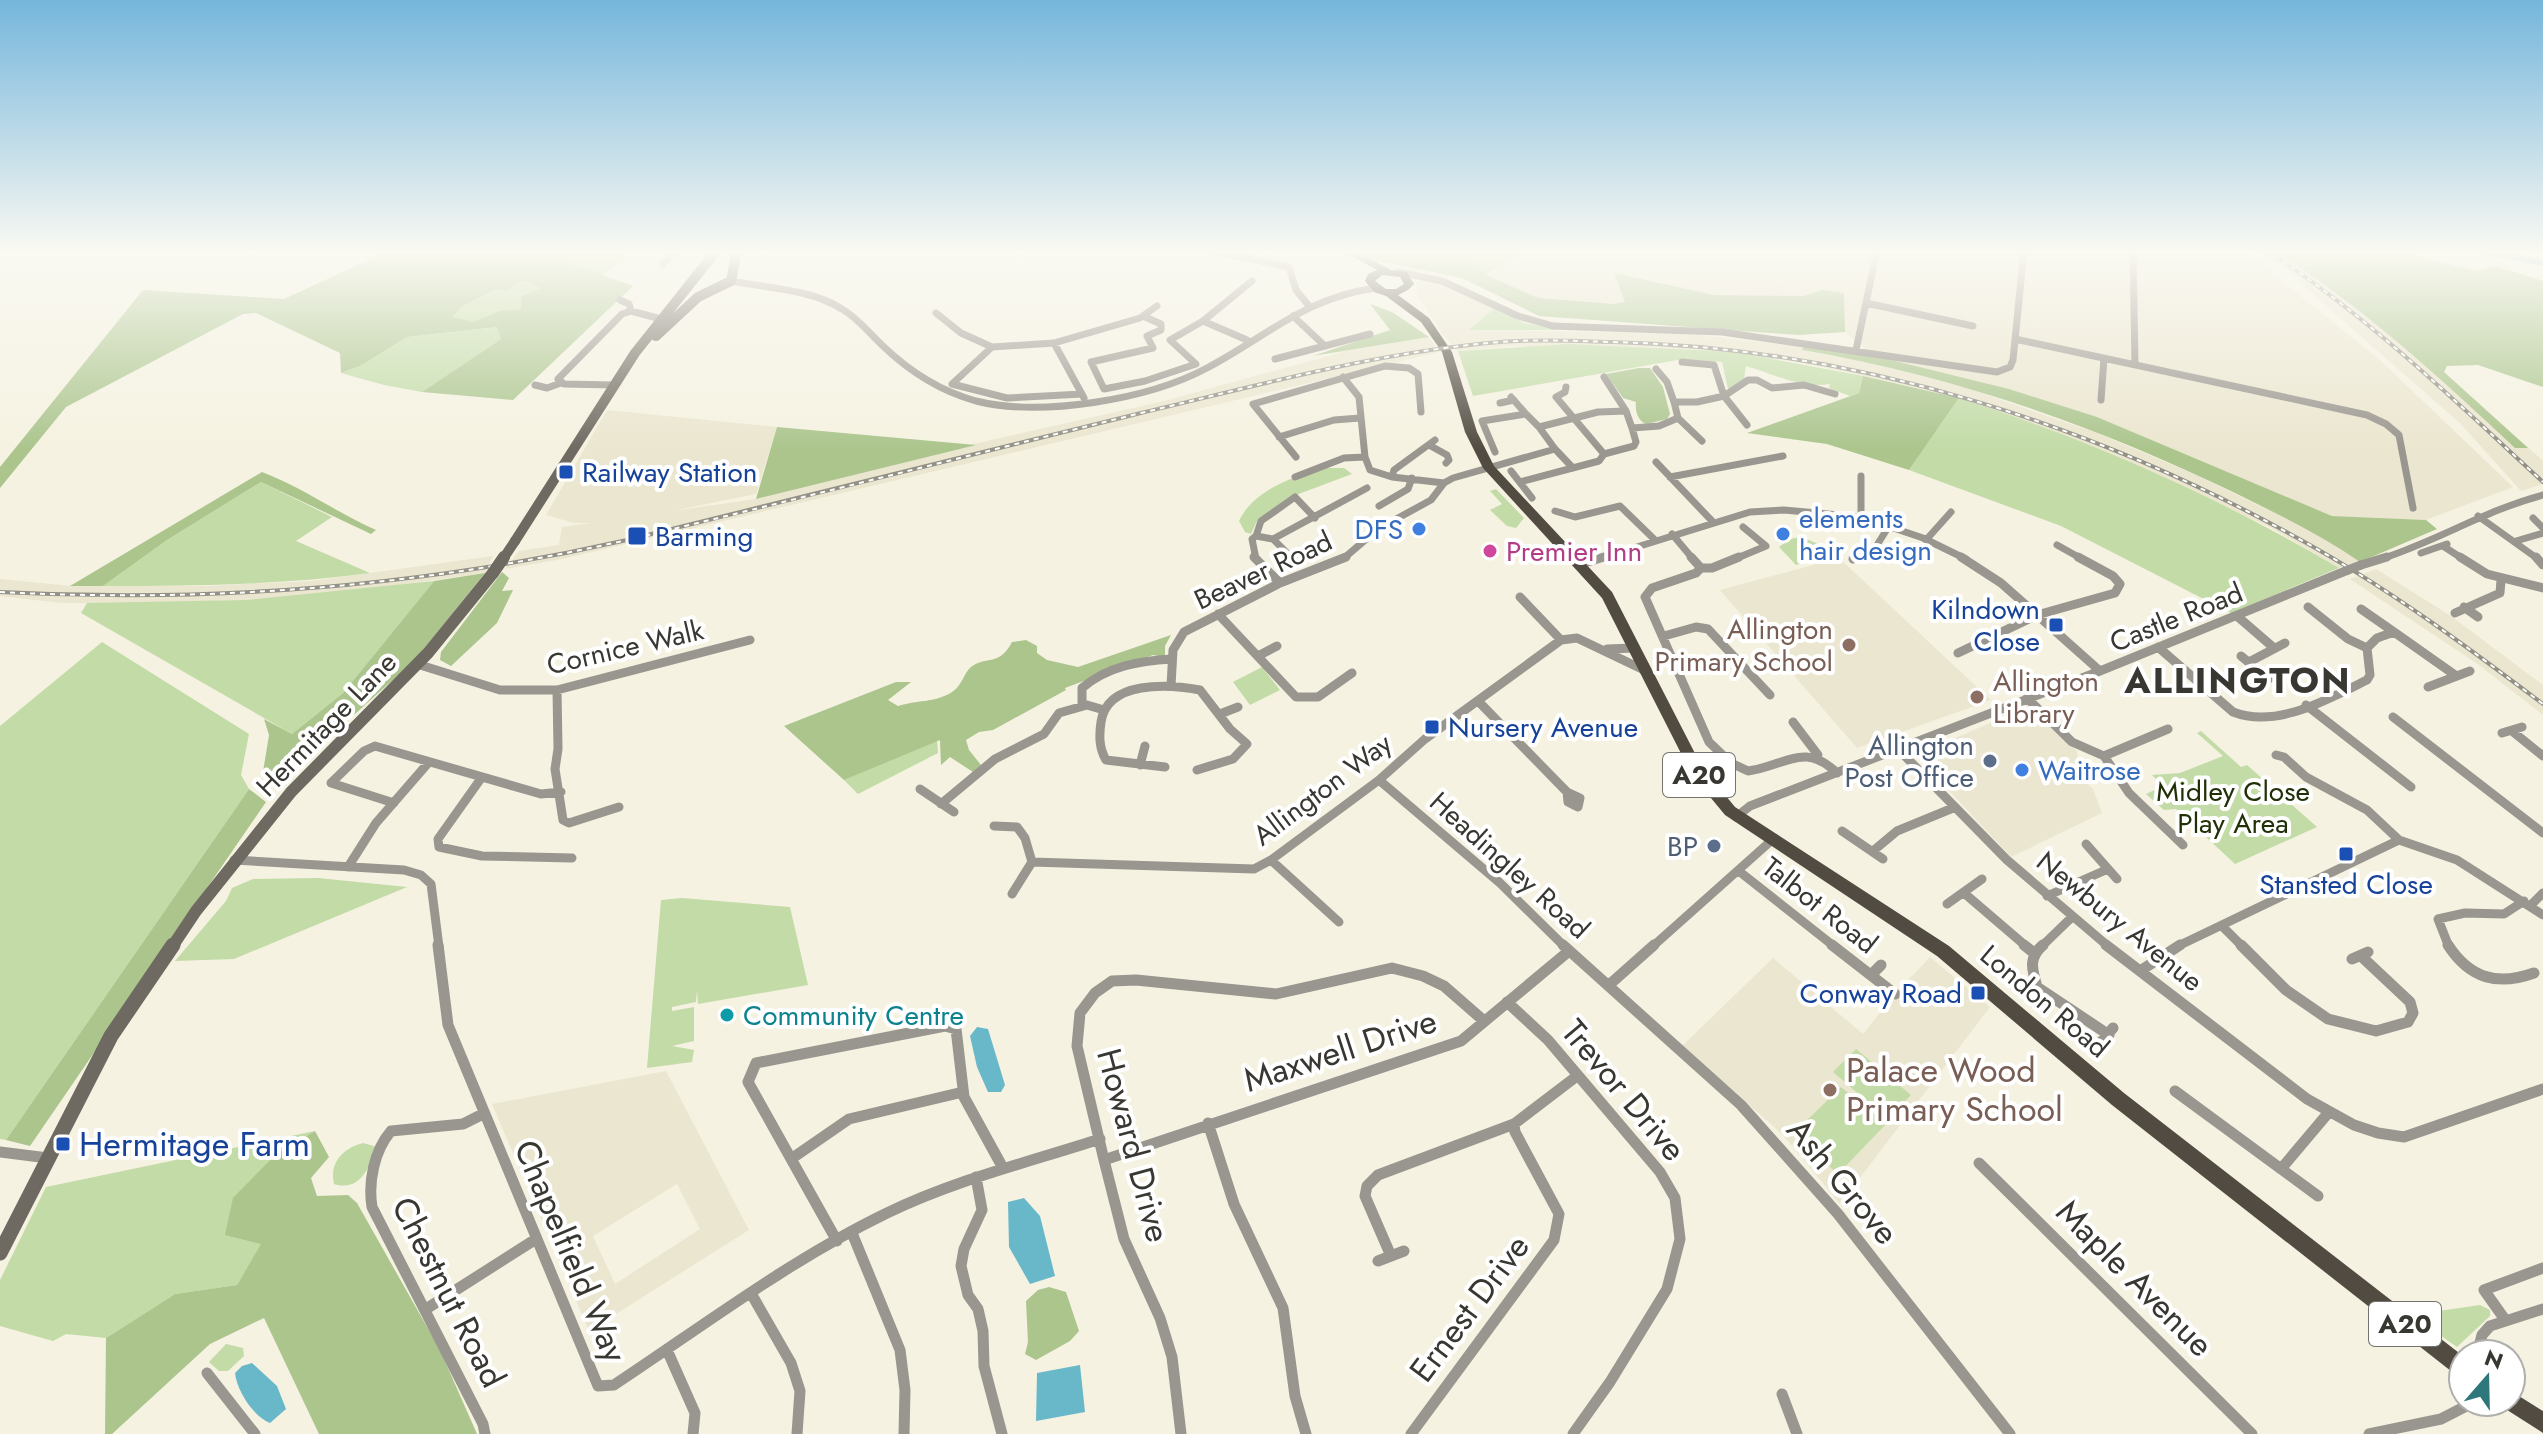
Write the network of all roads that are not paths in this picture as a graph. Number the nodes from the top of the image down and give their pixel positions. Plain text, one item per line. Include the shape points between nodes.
1 (618, 317) edge
2 (657, 317) edge
3 (677, 317) edge
4 (851, 317) edge
5 (941, 317) edge
6 (1140, 317) edge
7 (1145, 317) edge
8 (1208, 317) edge
9 (1291, 317) edge
10 (1294, 317) edge
11 (1422, 317) edge
12 (1520, 317) edge
13 (1863, 317) edge
14 (1931, 317) edge
15 (2017, 317) edge
16 (2134, 317) edge
17 (661, 319) joint
18 (1203, 321) junction
19 (1973, 326) dead end
20 (1370, 334) dead end
21 (1250, 339) junction
22 (2015, 339) junction
23 (1171, 341) junction
24 (1054, 343) junction
25 (1325, 346) junction
26 (992, 347) junction
27 (1153, 348) junction
28 (1856, 350) junction
29 (636, 355) junction
30 (2104, 358) junction
31 (1275, 359) dead end
32 (1682, 362) dead end
33 (2135, 364) junction
34 (1656, 369) dead end
35 (1343, 377) junction
36 (1604, 377) dead end
37 (561, 383) junction
38 (535, 385) dead end
39 (615, 385) junction
40 (1566, 387) dead end
41 (1835, 394) dead end
42 (1724, 396) junction
43 (1083, 398) junction
44 (2101, 400) dead end
45 (1674, 402) junction
46 (1500, 403) dead end
47 (1626, 411) junction
48 (1421, 412) dead end
49 (1526, 414) junction
50 (1575, 416) junction
51 (1360, 418) junction
52 (1678, 418) junction
53 (1747, 425) dead end
54 (1539, 427) junction
55 (1632, 428) junction
56 (1279, 437) junction
57 (1702, 441) dead end
58 (1555, 449) junction
59 (1495, 452) dead end
60 (1604, 454) junction
61 (1783, 456) dead end
62 (1296, 457) dead end
63 (1365, 457) junction
64 (1656, 462) dead end
65 (1446, 463) dead end
66 (1489, 468) junction
67 (1573, 468) junction
68 (1511, 471) dead end
69 (1861, 476) dead end
70 (1295, 477) dead end
71 (1392, 477) junction
72 (1670, 477) junction
73 (1412, 478) junction
74 (1520, 482) junction
75 (1444, 483) junction
76 (1367, 488) dead end
77 (2543, 495) edge
78 (1532, 498) dead end
79 (1379, 506) dead end
80 (2413, 508) dead end
81 (1555, 511) dead end
82 (1951, 512) dead end
83 (2478, 516) junction
84 (1861, 517) junction
85 (1315, 518) junction
86 (2533, 518) dead end
87 (1712, 521) junction
88 (1889, 526) junction
89 (1743, 527) dead end
90 (2543, 530) edge
91 (1672, 534) junction
92 (1251, 537) junction
93 (1273, 539) junction
94 (1655, 540) junction
95 (1926, 540) junction
96 (2516, 541) junction
97 (2057, 545) dead end
98 (2421, 553) dead end
99 (1853, 559) dead end
100 (1297, 563) dead end
101 (1581, 564) junction
102 (2543, 565) edge
103 (1701, 568) junction
104 (2501, 580) junction
105 (1280, 583) junction
106 (2543, 588) edge
107 (1520, 597) dead end
108 (2308, 607) dead end
109 (2464, 607) junction
110 (2361, 609) dead end
111 (2455, 613) dead end
112 (1218, 614) junction
113 (2037, 615) junction
114 (2237, 616) junction
115 (2478, 617) dead end
116 (2394, 632) junction
117 (1664, 636) junction
118 (750, 640) dead end
119 (1561, 640) junction
120 (2285, 643) dead end
121 (1277, 646) dead end
122 (2158, 647) junction
123 (1604, 648) junction
124 (1635, 648) junction
125 (2274, 648) junction
126 (2367, 648) junction
127 (1958, 653) dead end
128 (1258, 656) junction
129 (1172, 659) junction
130 (417, 664) junction
131 (1644, 670) junction
132 (2100, 671) junction
133 (2470, 671) dead end
134 (2455, 675) junction
135 (1352, 677) dead end
136 (2269, 679) dead end
137 (1171, 686) junction
138 (2428, 687) dead end
139 (557, 690) junction
140 (1770, 695) dead end
141 (2027, 698) junction
142 (1479, 702) junction
143 (1082, 705) junction
144 (2306, 705) junction
145 (1238, 707) dead end
146 (1104, 710) junction
147 (1220, 714) junction
148 (2393, 717) dead end
149 (1793, 722) dead end
150 (2168, 729) dead end
151 (2512, 730) dead end
152 (1145, 746) dead end
153 (1898, 749) junction
154 (1818, 755) junction
155 (2276, 755) dead end
156 (2104, 756) junction
157 (2543, 756) edge
158 (429, 762) junction
159 (1140, 765) junction
160 (1165, 767) dead end
161 (1197, 770) dead end
162 (1837, 773) junction
163 (482, 777) junction
164 (1379, 780) junction
165 (2411, 787) dead end
166 (920, 789) dead end
167 (561, 792) junction
168 (1567, 792) dead end
169 (394, 803) junction
170 (941, 804) junction
171 (619, 807) dead end
172 (1953, 808) junction
173 (954, 812) dead end
174 (1736, 817) junction
175 (994, 826) dead end
176 (1842, 831) dead end
177 (2543, 833) edge
178 (1772, 840) junction
179 (2399, 840) junction
180 (2086, 844) dead end
181 (2183, 845) dead end
182 (1873, 851) junction
183 (572, 858) dead end
184 (1883, 859) dead end
185 (234, 860) junction
186 (1271, 860) junction
187 (1032, 862) junction
188 (348, 867) junction
189 (2108, 869) junction
190 (1740, 872) junction
191 (1982, 879) dead end
192 (2117, 879) dead end
193 (1964, 893) junction
194 (2543, 893) edge
195 (1012, 894) dead end
196 (2047, 896) junction
197 (1947, 904) dead end
198 (2527, 904) junction
199 (2543, 915) edge
200 (2072, 917) junction
201 (1339, 922) dead end
202 (2222, 926) junction
203 (1569, 951) junction
204 (2034, 953) junction
205 (2360, 955) dead end
206 (1881, 965) dead end
207 (2140, 971) junction
208 (2534, 973) dead end
209 (1871, 975) junction
210 (1609, 985) junction
211 (1895, 994) dead end
212 (1507, 1002) junction
213 (1484, 1021) junction
214 (2108, 1035) dead end
215 (1577, 1076) junction
216 (2543, 1089) edge
217 (2175, 1091) dead end
218 (963, 1092) junction
219 (2329, 1112) junction
220 (483, 1114) junction
221 (1208, 1123) junction
222 (1514, 1124) junction
223 (1100, 1139) junction
224 (0, 1152) edge
225 (48, 1158) junction
226 (791, 1159) junction
227 (1104, 1160) junction
228 (1979, 1163) dead end
229 (1003, 1168) junction
230 (2281, 1169) junction
231 (976, 1177) junction
232 (2318, 1196) dead end
233 (852, 1233) junction
234 (536, 1239) junction
235 (837, 1241) junction
236 (1404, 1251) dead end
237 (0, 1253) edge
238 (1391, 1256) junction
239 (1378, 1261) dead end
240 (2543, 1268) edge
241 (752, 1295) junction
242 (426, 1309) junction
243 (2543, 1309) edge
244 (2506, 1321) junction
245 (2481, 1338) edge
246 (667, 1350) junction
247 (2447, 1356) edge
248 (207, 1373) dead end
249 (1782, 1394) dead end
250 (2447, 1416) edge
251 (2376, 1433) edge
252 (255, 1434) edge
253 (485, 1434) edge
254 (693, 1434) edge
255 (797, 1434) edge
256 (904, 1434) edge
257 (1002, 1434) edge
258 (1181, 1434) edge
259 (1306, 1434) edge
260 (1411, 1434) edge
261 (1573, 1434) edge
262 (1797, 1434) edge
263 (2010, 1434) edge
264 (2252, 1434) edge

1 - 37 street via 560,375
2 - 17 street
3 - 29 main road
4 - 43 street via 910,372 942,391 1016,407 1051,407
5 - 26 street
6 - 24 street
7 - 27 street via 1161,324 1161,330 1147,336
8 - 18 street
9 - 21 street
10 - 25 street
11 - 66 main road, A20 via 1447,352 1471,432
12 - 28 street via 1553,326 1722,332
13 - 28 street
14 - 19 street
15 - 22 street
16 - 33 street
17 - 29 main road, Hermitage Lane
18 - 21 street
18 - 23 street
20 - 25 street
21 - 43 street via 1183,379
22 - 28 street via 2010,367 1997,372
22 - 30 street
23 - 27 street
23 - 27 street via 1196,364 1104,389 1091,362
24 - 26 street
24 - 43 street
25 - 31 street
26 - 43 street via 952,384 1007,398
29 - 39 main road, Hermitage Lane
30 - 33 street
30 - 44 street
32 - 42 street via 1714,365
33 - 80 street via 2342,405 2386,424 2399,435
34 - 45 street
35 - 48 street via 1385,366 1414,370
35 - 51 street via 1359,397
35 - 56 street via 1253,404
36 - 47 street
37 - 38 street
37 - 39 street
39 - 130 main road, Hermitage Lane, bridge via 493,573
40 - 50 street via 1556,397
41 - 42 street via 1784,383 1772,388 1748,380
42 - 45 street
42 - 53 street
45 - 52 street
46 - 49 street via 1513,398
47 - 50 street
47 - 55 street
49 - 54 street
49 - 59 street via 1482,421
50 - 54 street
50 - 60 street
51 - 56 street
51 - 63 street
52 - 55 street
52 - 57 street
54 - 58 street
55 - 60 street via 1634,446
56 - 62 street
58 - 66 street, Beaver Road
58 - 67 street
60 - 67 street via 1599,461
61 - 72 street
63 - 70 street via 1344,458
63 - 71 street via 1370,470
64 - 72 street
65 - 71 street via 1447,455 1432,442
66 - 75 street, Beaver Road
66 - 101 main road, A20
67 - 74 street
68 - 74 street
69 - 84 street
71 - 73 street
72 - 87 street
73 - 75 street
73 - 79 street via 1408,489
74 - 78 street
75 - 105 street, Beaver Road via 1431,500 1378,529 1343,559
76 - 85 street
77 - 83 street, Castle Road
81 - 94 street via 1575,517 1620,506
82 - 95 street
83 - 96 street
83 - 114 street, Castle Road, bridge via 2421,546
84 - 87 street via 1784,510
84 - 88 street
85 - 92 street via 1295,497 1261,521
85 - 93 street
86 - 90 street
87 - 91 street
88 - 95 street
88 - 99 street via 1872,553
89 - 103 street via 1766,546
90 - 96 street
91 - 94 street
91 - 103 street
92 - 93 street
92 - 105 street via 1254,557
93 - 100 street
94 - 101 street
95 - 113 street via 1968,560
96 - 102 street
97 - 113 street via 2102,568 2120,584 2115,593
98 - 104 street via 2445,545
101 - 124 main road, A20 via 1607,595
103 - 117 street via 1647,592
104 - 106 street
104 - 109 street via 2500,593
105 - 112 street, Beaver Road
107 - 119 street
108 - 126 street
109 - 111 street
109 - 115 street
110 - 116 street
112 - 128 street
112 - 129 street, Beaver Road via 1176,638
113 - 127 street
113 - 132 street
114 - 122 street, Castle Road
114 - 125 street
116 - 126 street
116 - 134 street
117 - 140 street via 1708,629 1752,685
117 - 154 street via 1709,742 1731,763 1759,771
118 - 139 street, Cornice Walk
119 - 123 street via 1577,638
119 - 142 street, Allington Way
120 - 125 street
121 - 128 street
122 - 132 street, Castle Road
122 - 144 street via 2234,714 2270,719
123 - 124 street
123 - 131 street
124 - 131 main road, London Road / A20
125 - 136 street via 2245,659
126 - 144 street via 2367,680
128 - 135 street via 1289,693 1306,699
129 - 137 street
129 - 143 street via 1132,663 1103,674 1082,688
130 - 139 street, Cornice Walk via 500,690
130 - 185 main road, Hermitage Lane via 291,792
131 - 174 main road, London Road / A20 via 1697,771
132 - 141 street, Castle Road
133 - 134 street
134 - 138 street
137 - 146 street via 1121,694
137 - 147 street via 1200,690
139 - 167 street via 555,769
141 - 153 street, Castle Road
141 - 156 street via 2082,749
142 - 164 street, Allington Way via 1425,739
142 - 168 street
143 - 146 street
143 - 170 street via 1059,713 1044,734 995,759
144 - 165 street via 2390,778
145 - 147 street
146 - 159 street via 1100,745 1106,760
147 - 161 street via 1247,744 1240,755 1211,772
148 - 177 street via 2424,735
149 - 154 street
150 - 156 street
151 - 157 street
152 - 159 street
153 - 162 street, Castle Road
153 - 172 street, Newbury Avenue
154 - 162 street
155 - 179 street via 2367,810
156 - 181 street via 2129,793
158 - 163 street
158 - 169 street
158 - 169 street via 370,747 331,783
159 - 160 street
162 - 174 street, Castle Road via 1750,806
163 - 167 street via 541,794
163 - 183 street via 438,839 439,847 483,856
164 - 186 street, Allington Way
164 - 203 street, Headingley Road via 1500,883
166 - 170 street
167 - 171 street via 564,823
169 - 188 street
170 - 173 street
172 - 182 street via 1897,831
172 - 196 street, Newbury Avenue
174 - 178 main road, London Road / A20
175 - 187 street via 1017,827
176 - 182 street
178 - 190 street
178 - 247 main road, London Road / A20 via 1943,951 2118,1099
179 - 198 street via 2474,867
179 - 202 street
180 - 189 street
182 - 184 street
185 - 188 street, Chapelfield Way
185 - 225 main road, Hermitage Lane via 111,1036
186 - 187 street, Allington Way via 1254,869
186 - 201 street
187 - 195 street
188 - 220 street, Chapelfield Way via 404,870 431,884 446,1016
189 - 192 street
189 - 196 street
190 - 209 street, Talbot Road
190 - 210 street
191 - 193 street
193 - 197 street
193 - 204 street
194 - 198 street
196 - 200 street, Newbury Avenue
198 - 199 street
198 - 208 street via 2504,914 2438,919 2443,941 2470,970 2504,982
200 - 204 street
200 - 207 street, Newbury Avenue
202 - 205 street via 2286,990 2328,1019 2376,1031 2408,1022 2413,1013 2410,1002
202 - 207 street via 2169,950
203 - 210 street, Headingley Road
203 - 212 street, Maxwell Drive
204 - 214 street via 2031,966 2037,987
206 - 209 street, Talbot Road
207 - 219 street, Newbury Avenue
209 - 211 street, Talbot Road
210 - 263 street, Ash Grove via 1750,1116 1838,1214
212 - 213 street, Maxwell Drive
212 - 215 street, Trevor Drive
213 - 221 street, Maxwell Drive via 1461,1041
213 - 223 street, Howard Drive via 1444,986 1392,968 1276,994 1112,981 1080,1013 1077,1046
215 - 222 street
215 - 261 street, Trevor Drive via 1660,1172 1675,1198 1680,1239 1667,1289
216 - 219 street, Newbury Avenue via 2404,1137 2367,1131
217 - 230 street
218 - 226 street via 849,1119
218 - 226 street via 956,1029 945,1026 756,1063 748,1082
218 - 229 street
219 - 230 street
220 - 234 street, Chapelfield Way
220 - 242 street, Chestnut Road via 463,1124 397,1129 382,1144 368,1193
221 - 227 street, Maxwell Drive
221 - 259 street via 1234,1204 1283,1308
222 - 238 street via 1378,1175 1367,1186 1365,1196
222 - 260 street, Ernest Drive via 1559,1214 1554,1240
223 - 227 street, Howard Drive
223 - 229 street, Chapelfield Way
224 - 225 street
225 - 237 main road, Hermitage Lane
226 - 235 street
227 - 258 street, Howard Drive via 1124,1239 1168,1344
228 - 264 street, Maple Avenue
229 - 231 street, Chapelfield Way
230 - 232 street
231 - 233 street, Chapelfield Way
231 - 257 street via 982,1210 961,1266 968,1295 978,1309 984,1366
233 - 235 street, Chapelfield Way
233 - 256 street via 900,1350
234 - 242 street
234 - 246 street, Chapelfield Way via 598,1386 614,1385
235 - 241 street, Chapelfield Way
236 - 238 street
238 - 239 street
240 - 244 street via 2484,1290
241 - 246 street, Chapelfield Way
241 - 255 street via 791,1363 800,1391
242 - 253 street, Chestnut Road
243 - 244 street
244 - 245 street via 2490,1326
246 - 254 street via 695,1413
248 - 252 street
249 - 262 street
250 - 251 street

